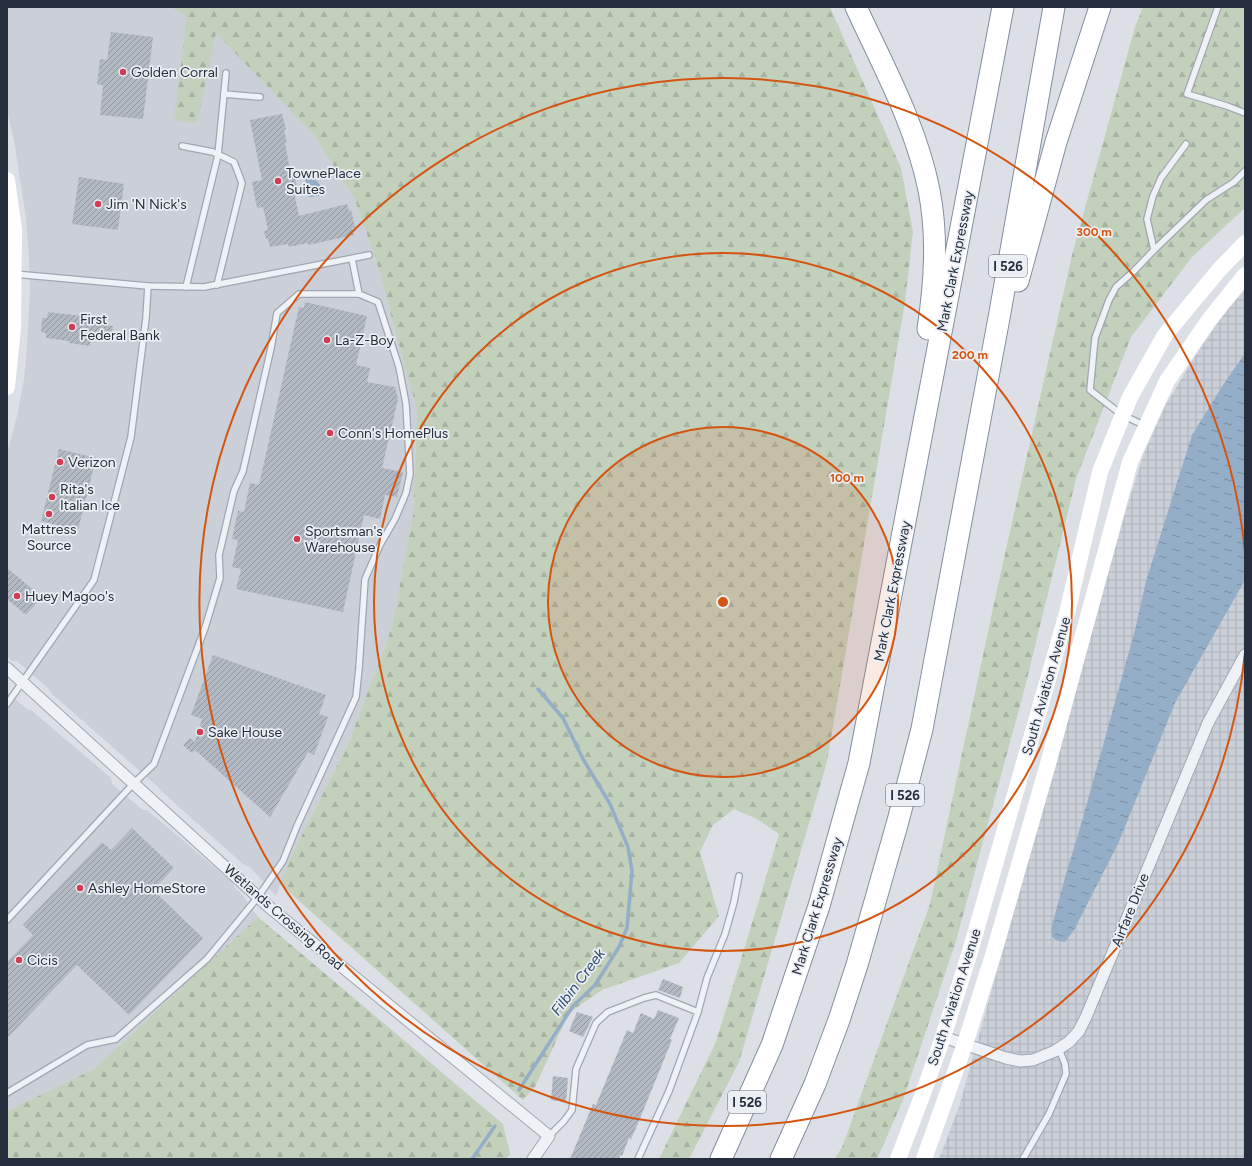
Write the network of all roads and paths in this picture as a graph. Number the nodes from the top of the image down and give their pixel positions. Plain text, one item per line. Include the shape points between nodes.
1 (856, 7) edge
2 (1003, 7) edge
3 (1054, 7) edge
4 (1100, 7) edge
5 (1218, 7) edge
6 (226, 73) dead end
7 (224, 94) junction
8 (260, 97) dead end
9 (1245, 113) edge
10 (1186, 144) dead end
11 (182, 146) dead end
12 (218, 155) junction
13 (1245, 172) edge
14 (7, 180) edge
15 (1245, 243) edge
16 (1154, 250) junction
17 (369, 255) dead end
18 (352, 259) junction
19 (9, 274) edge
20 (1245, 276) edge
21 (217, 285) junction
22 (148, 286) junction
23 (186, 287) junction
24 (359, 294) junction
25 (7, 387) edge
26 (1122, 416) junction
27 (1146, 426) junction
28 (960, 525) junction
29 (1245, 655) edge
30 (7, 668) edge
31 (23, 682) junction
32 (7, 704) edge
33 (868, 715) junction
34 (134, 783) junction
35 (739, 876) dead end
36 (258, 897) junction
37 (7, 920) edge
38 (698, 1012) junction
39 (943, 1038) junction
40 (965, 1044) junction
41 (1059, 1049) junction
42 (7, 1093) edge
43 (549, 1136) junction
44 (533, 1159) edge
45 (638, 1159) edge
46 (721, 1159) edge
47 (781, 1159) edge
48 (898, 1159) edge
49 (924, 1159) edge
50 (1023, 1159) edge

1 - 33 highway via 895,88 922,163 929,190 935,250 934,290
2 - 33 highway, Mark Clark Expressway / I 526
3 - 28 highway, I 526 via 1001,311
4 - 28 highway via 1056,142 1013,298
5 - 9 lane via 1187,94
6 - 7 lane
7 - 8 lane
7 - 12 lane
10 - 16 lane via 1161,178 1153,196 1147,219
11 - 12 lane
12 - 21 lane via 234,162 242,183
12 - 23 lane
13 - 16 lane via 1206,200
14 - 19 street via 14,230
15 - 26 street, South Aviation Avenue via 1165,335
16 - 26 lane via 1116,287 1096,338 1090,390
17 - 18 lane
18 - 21 lane
18 - 24 lane
19 - 22 lane
19 - 25 street via 13,327
20 - 27 street, South Aviation Avenue via 1209,320 1167,381
21 - 23 lane
22 - 23 lane
22 - 31 lane via 131,437 94,580
24 - 34 lane via 299,294 277,313 243,471 234,492 219,555 220,578 205,628 154,764
24 - 36 lane via 378,302 399,367 406,404 410,474 398,513 364,579 356,697 283,861
26 - 27 lane
26 - 39 street, South Aviation Avenue via 1100,472 1067,613
27 - 40 street, South Aviation Avenue via 1130,462 1048,764
28 - 47 highway, I 526 via 922,728 882,879 839,1020 815,1084
29 - 41 street, Airfare Drive via 1208,723 1082,1024 1074,1036
30 - 31 street, Wetlands Crossing Road
31 - 32 lane
31 - 34 street, Wetlands Crossing Road
33 - 46 highway, Mark Clark Expressway / I 526 via 858,763 819,906 772,1045
34 - 36 street, Wetlands Crossing Road
34 - 37 lane
35 - 38 lane via 725,934 707,978
36 - 42 lane via 207,959 116,1039 87,1045
36 - 43 street, Wetlands Crossing Road
38 - 43 lane via 656,995 608,1012 596,1023 576,1069 572,1110
38 - 45 lane via 669,1091
39 - 40 street, Airfare Drive
39 - 48 street, South Aviation Avenue
40 - 41 street, Airfare Drive via 1020,1061 1039,1058
40 - 49 street, South Aviation Avenue
41 - 50 lane via 1066,1074 1049,1114
43 - 44 street

